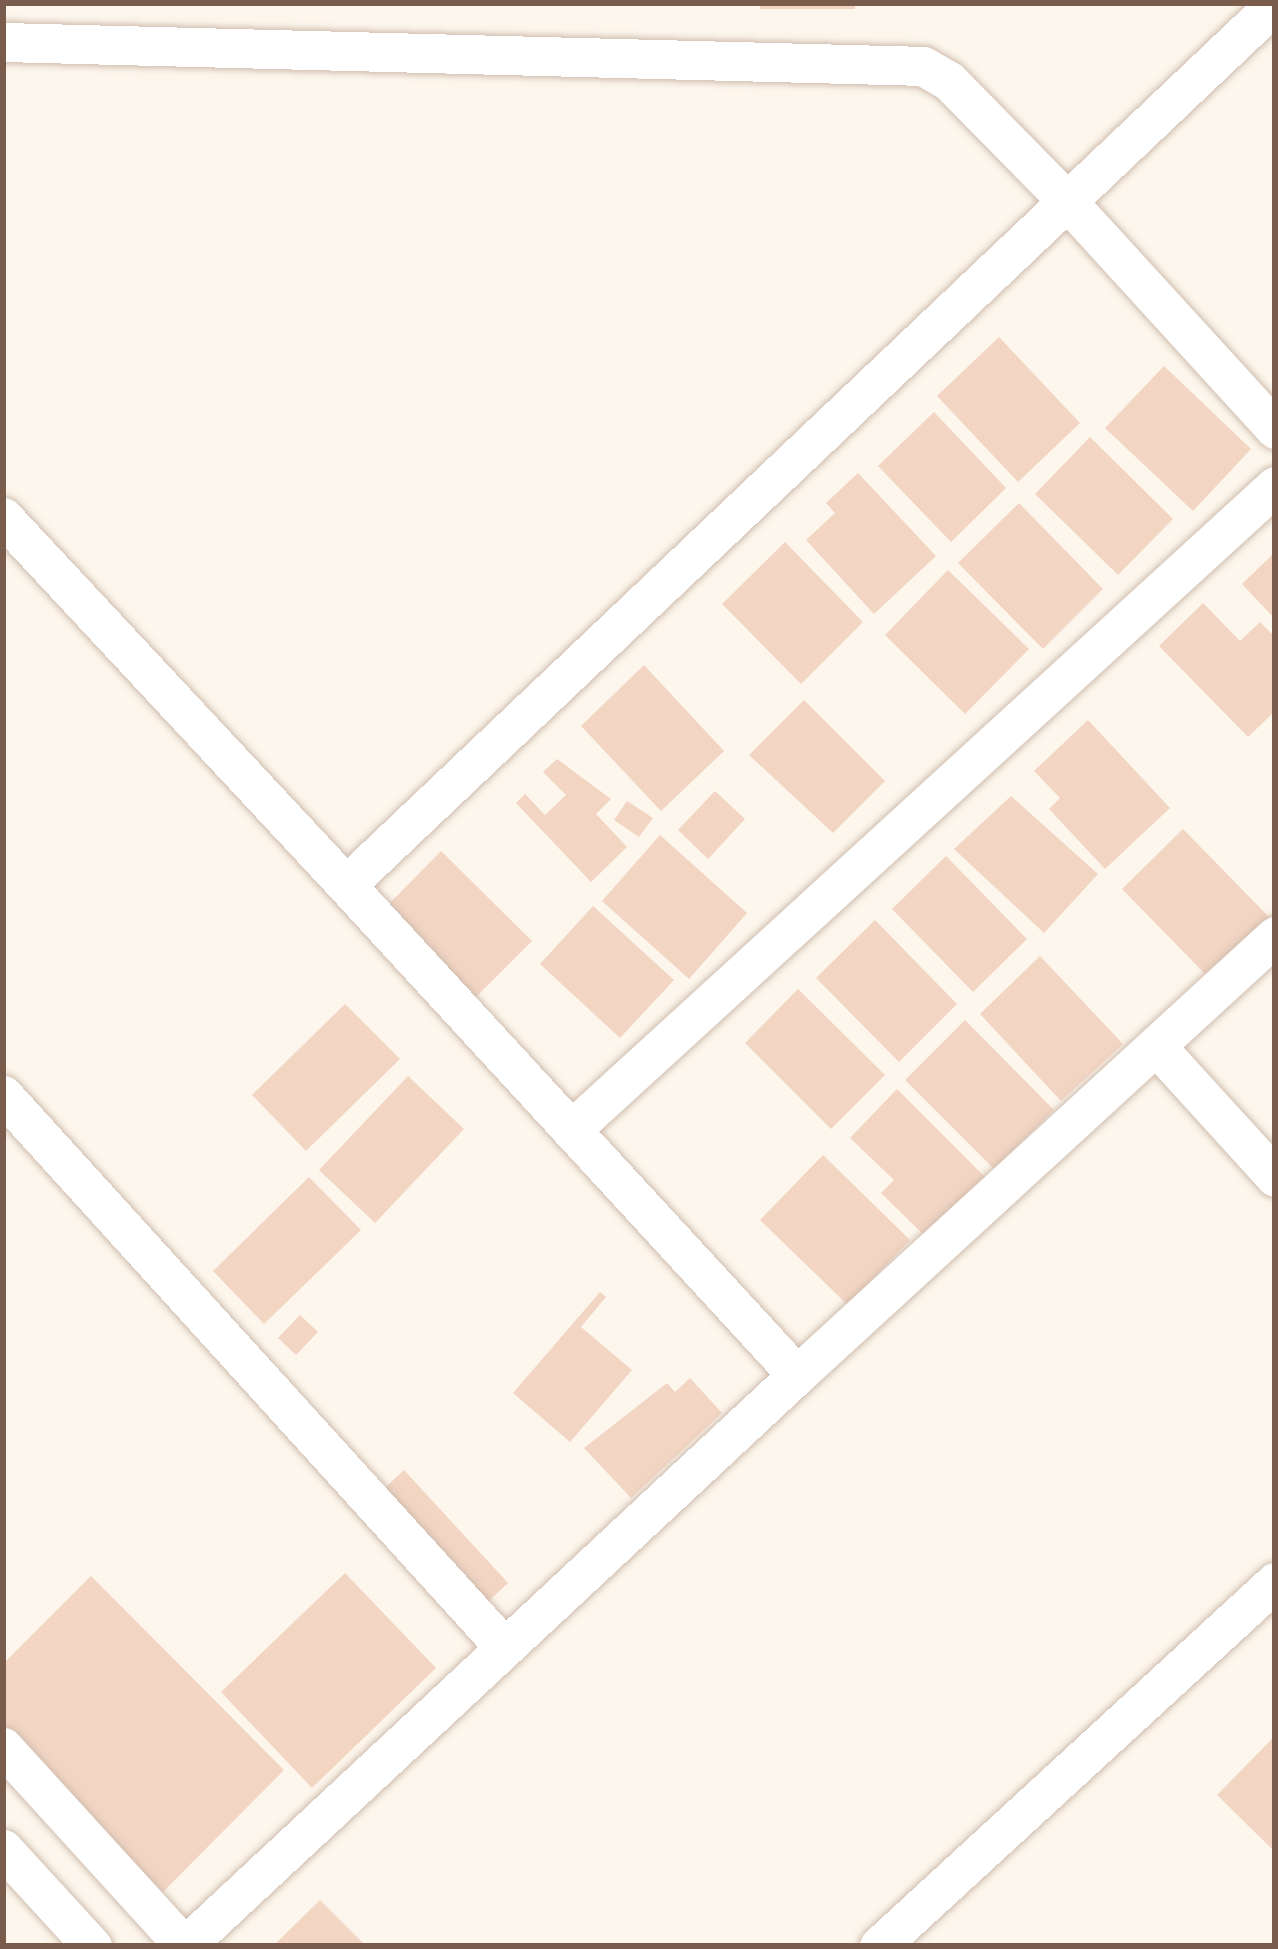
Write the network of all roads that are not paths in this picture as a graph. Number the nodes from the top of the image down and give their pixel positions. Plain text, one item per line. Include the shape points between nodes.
1 (1275, 4) edge
2 (3, 42) edge
3 (1067, 201) junction
4 (1275, 429) edge
5 (1275, 486) edge
6 (8, 534) edge
7 (346, 885) junction
8 (1275, 936) edge
9 (1156, 1046) junction
10 (8, 1112) edge
11 (571, 1130) junction
12 (1275, 1177) edge
13 (797, 1375) junction
14 (1275, 1582) edge
15 (505, 1648) junction
16 (3, 1747) edge
17 (3, 1849) edge
18 (92, 1946) edge
19 (185, 1946) edge
20 (879, 1946) edge

1 - 3 street
2 - 3 street via 923,65 949,81
3 - 4 street
3 - 7 street
5 - 11 street
6 - 7 street
7 - 11 street
8 - 9 street
9 - 12 street
9 - 13 street
10 - 15 street
11 - 13 street
13 - 15 street
14 - 20 street
15 - 19 street
16 - 19 street
17 - 18 street

